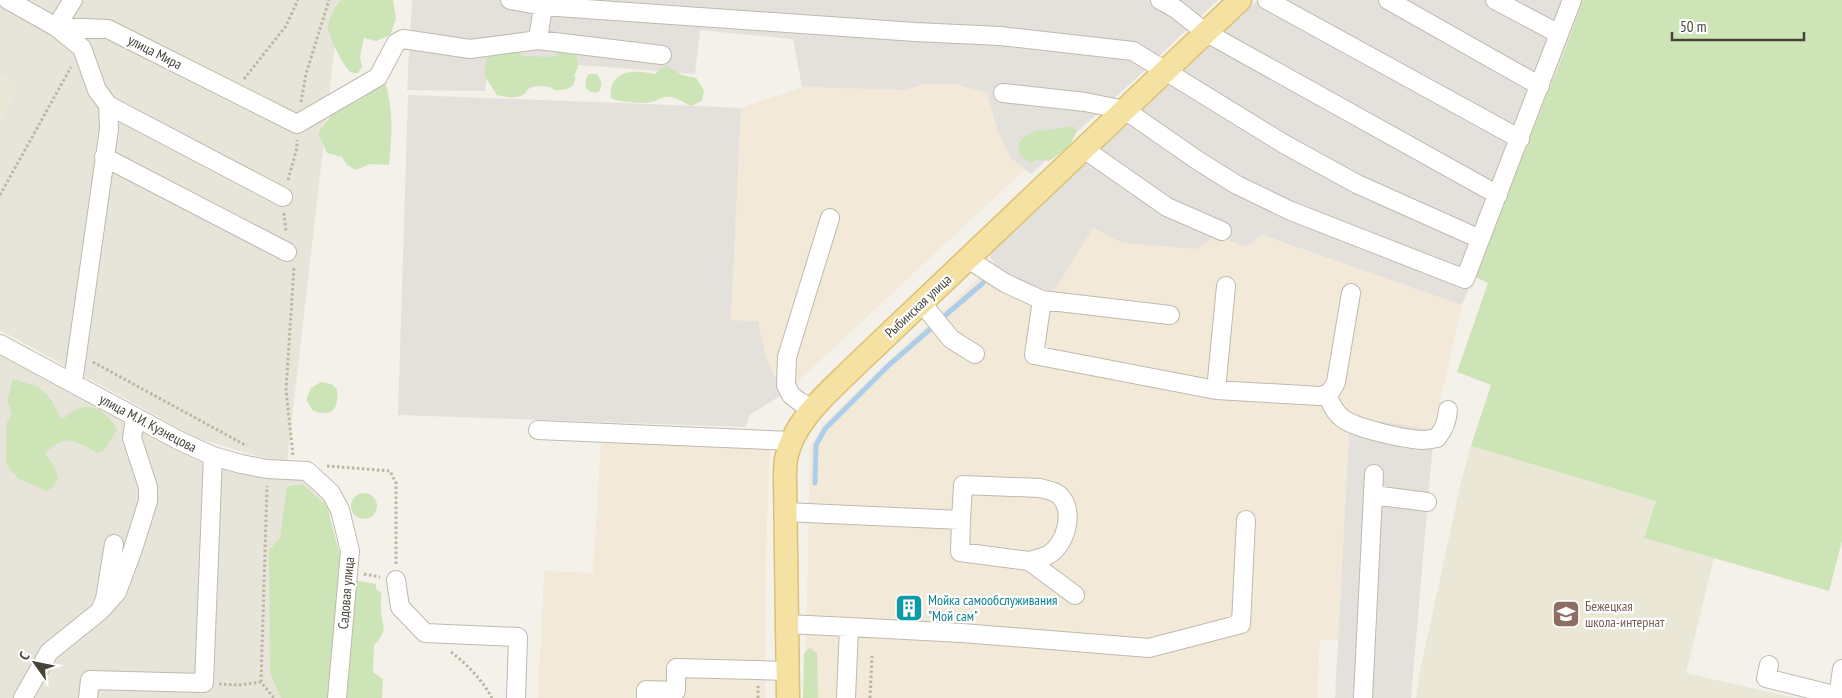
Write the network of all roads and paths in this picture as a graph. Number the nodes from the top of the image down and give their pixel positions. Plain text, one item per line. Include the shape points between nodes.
1 (8, 0) edge
2 (73, 0) edge
3 (298, 0) edge
4 (329, 0) edge
5 (510, 0) edge
6 (1160, 0) edge
7 (1240, 0) edge
8 (1266, 0) edge
9 (1388, 0) edge
10 (1495, 0) edge
11 (1572, 0) edge
12 (543, 6) junction
13 (56, 27) junction
14 (1205, 32) junction
15 (1559, 34) junction
16 (538, 40) junction
17 (82, 48) junction
18 (662, 55) dead end
19 (1166, 71) junction
20 (1540, 86) junction
21 (235, 92) junction
22 (1004, 93) dead end
23 (108, 105) junction
24 (1125, 110) junction
25 (297, 124) junction
26 (1520, 139) junction
27 (1084, 149) junction
28 (104, 157) junction
29 (0, 195) edge
30 (1498, 195) junction
31 (283, 197) junction
32 (830, 218) dead end
33 (1222, 231) dead end
34 (1480, 240) junction
35 (287, 252) junction
36 (968, 259) junction
37 (1226, 286) dead end
38 (1351, 292) dead end
39 (1042, 300) junction
40 (922, 303) junction
41 (1170, 315) dead end
42 (0, 344) edge
43 (77, 353) junction
44 (975, 354) dead end
45 (72, 382) junction
46 (1216, 390) junction
47 (1327, 395) junction
48 (813, 409) junction
49 (1448, 410) dead end
50 (135, 418) junction
51 (538, 430) dead end
52 (792, 441) junction
53 (249, 447) dead end
54 (213, 456) junction
55 (267, 469) junction
56 (301, 471) junction
57 (1374, 474) dead end
58 (1372, 495) junction
59 (1427, 502) dead end
60 (785, 512) junction
61 (961, 520) junction
62 (1246, 520) dead end
63 (114, 544) dead end
64 (1029, 561) junction
65 (348, 571) junction
66 (396, 580) junction
67 (1075, 595) dead end
68 (100, 611) junction
69 (787, 624) junction
70 (849, 627) junction
71 (425, 632) junction
72 (872, 656) dead end
73 (1769, 665) dead end
74 (1842, 670) edge
75 (788, 671) junction
76 (261, 682) junction
77 (204, 684) junction
78 (1838, 697) edge
79 (23, 698) edge
80 (88, 698) edge
81 (274, 698) edge
82 (338, 698) edge
83 (492, 698) edge
84 (516, 698) edge
85 (646, 698) edge
86 (788, 698) edge
87 (846, 698) edge
88 (870, 698) edge
89 (1363, 698) edge

1 - 13 street, улица Мира
2 - 13 street
3 - 21 path via 286,26
4 - 25 path via 306,74
5 - 12 street
6 - 14 street
7 - 14 main road, Рыбинская улица
8 - 26 street
9 - 20 street
10 - 15 street
11 - 15 street
12 - 16 street
12 - 19 street via 1000,36 1133,51
13 - 17 street
13 - 21 street, улица Мира via 108,29
14 - 19 main road, Рыбинская улица
14 - 30 street
15 - 20 street
16 - 18 street
16 - 25 street via 470,50 403,39 396,43 378,78
17 - 23 street via 97,90
17 - 29 path
19 - 24 main road, Рыбинская улица
19 - 34 street via 1284,144 1357,184
20 - 26 street
21 - 25 street, улица Мира
22 - 24 street
23 - 28 street via 109,129
23 - 31 street
24 - 27 main road, Рыбинская улица
24 - 34 street via 1238,185 1291,211 1465,279
25 - 31 path via 297,148
26 - 30 street
27 - 33 street via 1167,207
27 - 36 main road, Рыбинская улица
28 - 35 street
28 - 43 street
30 - 34 street
31 - 35 path
32 - 48 street via 787,357 786,385 791,395
35 - 56 path via 294,266 286,390
36 - 39 street via 1005,283
36 - 40 main road, Рыбинская улица
37 - 46 street
38 - 47 street via 1336,382
39 - 41 street
39 - 46 street via 1034,355
40 - 44 street via 951,338
40 - 48 main road, Рыбинская улица
42 - 45 street, улица М.И. Кузнецова
43 - 45 street
43 - 53 path
45 - 50 street, улица М.И. Кузнецова
46 - 47 street
47 - 49 street via 1342,418 1354,424 1423,440 1437,438 1443,431
48 - 52 main road, Рыбинская улица
50 - 54 street, улица М.И. Кузнецова
50 - 68 street via 132,438 148,487 148,501 117,592
51 - 52 street
52 - 60 main road, Рыбинская улица via 786,459
54 - 55 street, улица М.И. Кузнецова
54 - 77 street
55 - 56 street, улица М.И. Кузнецова
55 - 76 path
56 - 65 street, Садовая улица via 331,493 340,510 350,551
56 - 66 path via 324,466 390,471 396,483
57 - 58 street
58 - 59 street
58 - 89 street
60 - 61 street
60 - 69 main road, Рыбинская улица
61 - 64 street via 960,552
61 - 64 street via 963,484 1053,491 1062,497 1067,508 1065,533 1060,544 1048,555
62 - 70 street via 1241,624 1149,648
63 - 68 street
64 - 67 street
65 - 66 path
65 - 82 street, Садовая улица
66 - 71 street via 400,608
68 - 79 street via 49,652
69 - 70 street
69 - 75 main road, Рыбинская улица
70 - 87 street
71 - 83 path via 463,661 486,686
71 - 84 street via 518,637
72 - 88 path
73 - 78 street via 1766,678
74 - 78 street
75 - 85 street via 676,668 676,691 646,690
75 - 86 main road, Рыбинская улица
76 - 77 path
76 - 81 path
77 - 80 street via 90,680

